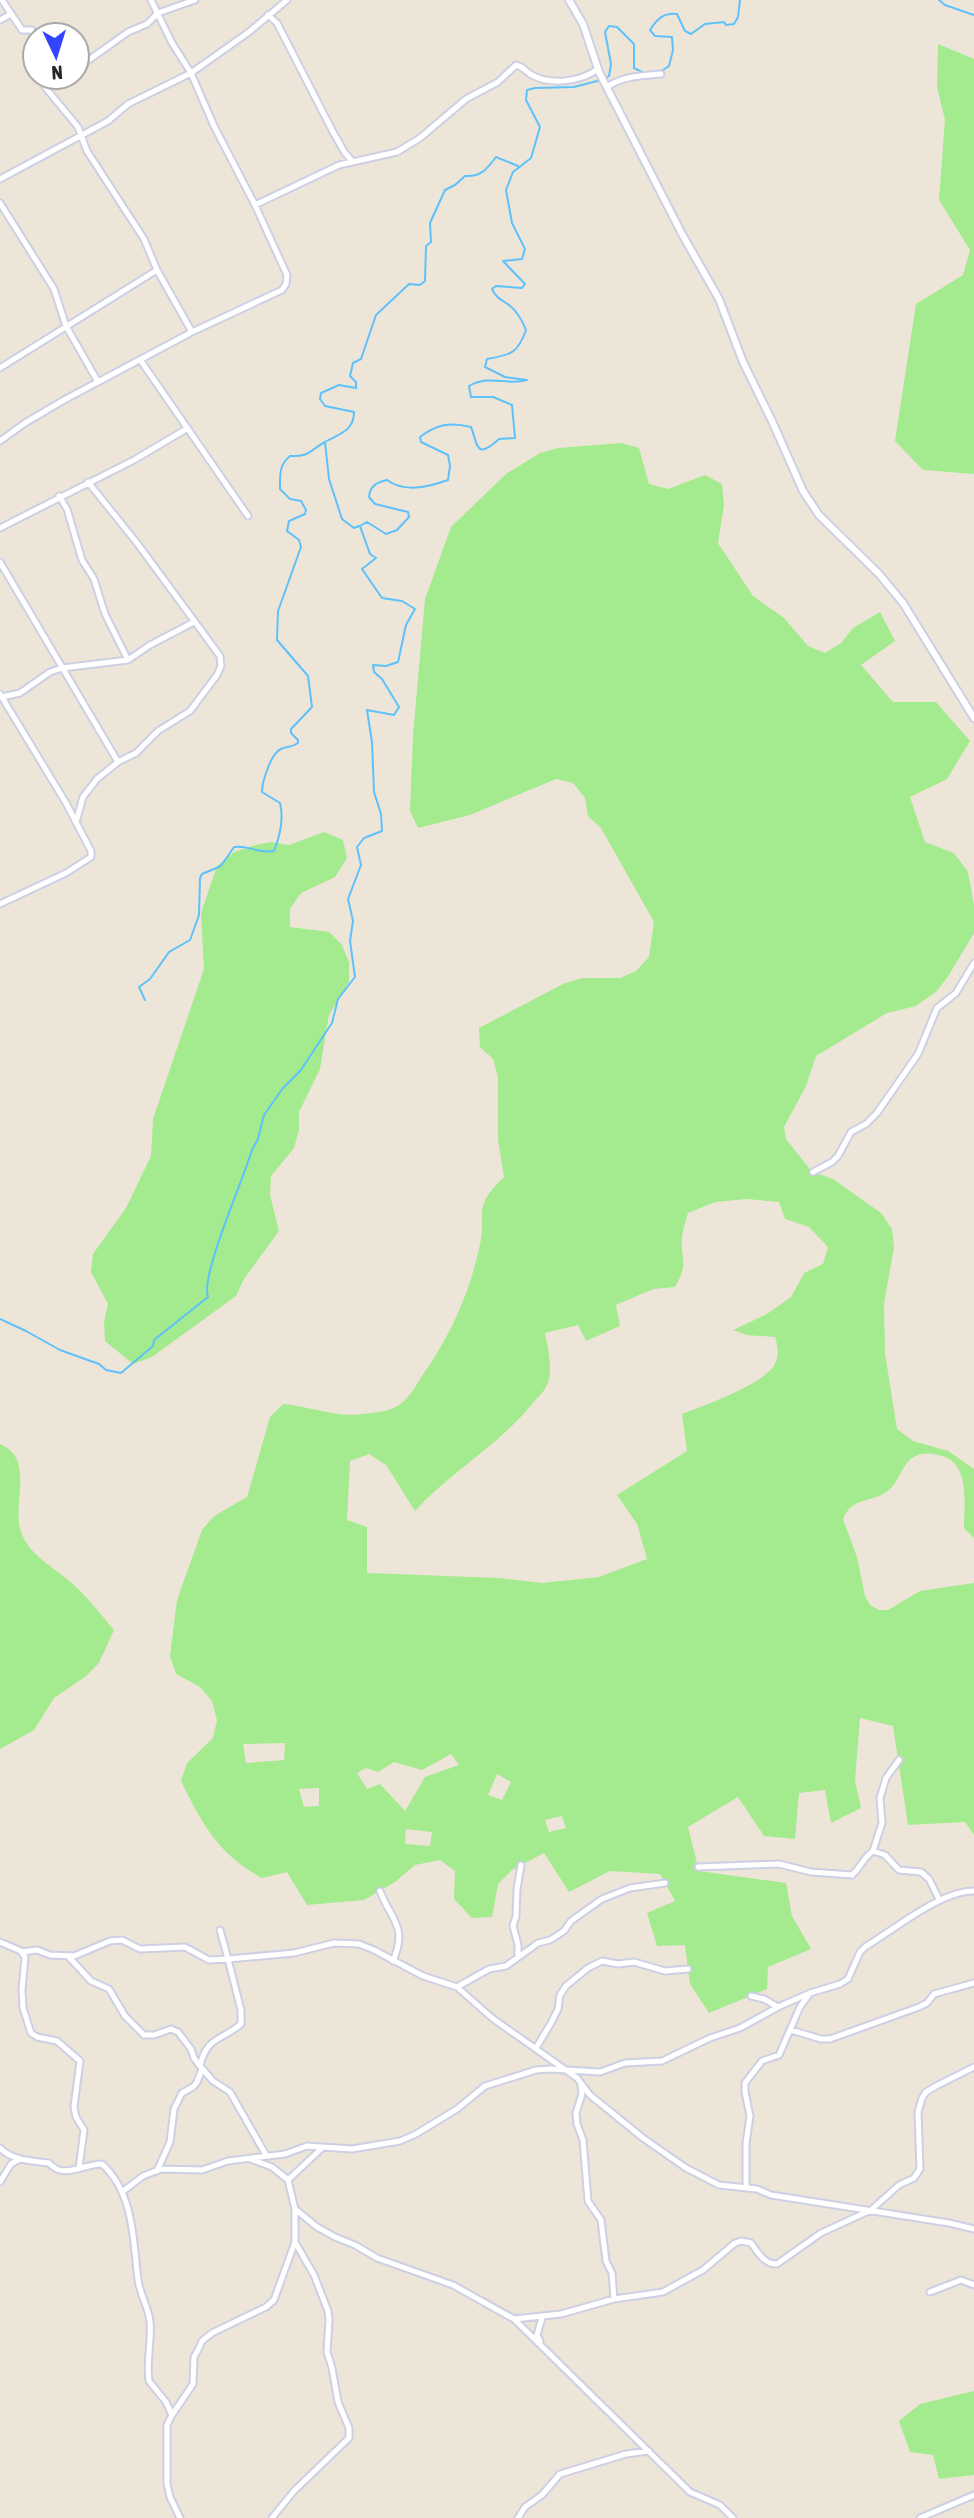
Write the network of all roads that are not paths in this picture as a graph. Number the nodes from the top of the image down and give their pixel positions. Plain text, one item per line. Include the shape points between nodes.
1 (2, 0) edge
2 (151, 0) edge
3 (195, 0) edge
4 (287, 0) edge
5 (569, 0) edge
6 (158, 13) junction
7 (11, 14) junction
8 (268, 15) junction
9 (0, 20) edge
10 (21, 29) edge
11 (91, 58) edge
12 (598, 71) junction
13 (191, 73) junction
14 (661, 74) dead end
15 (606, 86) junction
16 (48, 91) edge
17 (82, 134) junction
18 (354, 162) junction
19 (0, 179) edge
20 (0, 203) edge
21 (255, 205) junction
22 (157, 270) junction
23 (66, 326) junction
24 (192, 332) junction
25 (141, 361) junction
26 (0, 368) edge
27 (98, 382) junction
28 (188, 428) junction
29 (0, 441) edge
30 (88, 482) junction
31 (60, 496) junction
32 (248, 516) dead end
33 (0, 528) edge
34 (0, 562) edge
35 (194, 622) junction
36 (128, 660) junction
37 (62, 668) junction
38 (1, 696) edge
39 (974, 718) edge
40 (118, 762) junction
41 (76, 822) junction
42 (0, 904) edge
43 (974, 963) edge
44 (813, 1172) dead end
45 (899, 1760) dead end
46 (873, 1851) junction
47 (521, 1865) dead end
48 (698, 1867) dead end
49 (665, 1883) dead end
50 (380, 1891) dead end
51 (974, 1891) edge
52 (939, 1899) junction
53 (220, 1930) dead end
54 (0, 1942) edge
55 (22, 1952) junction
56 (68, 1956) junction
57 (519, 1957) junction
58 (228, 1959) junction
59 (393, 1961) junction
60 (688, 1969) dead end
61 (974, 1983) edge
62 (457, 1987) junction
63 (810, 1993) junction
64 (751, 1996) dead end
65 (778, 2007) junction
66 (791, 2030) junction
67 (536, 2048) junction
68 (201, 2067) junction
69 (974, 2067) edge
70 (565, 2070) junction
71 (580, 2083) junction
72 (0, 2148) edge
73 (322, 2148) junction
74 (266, 2155) junction
75 (247, 2158) junction
76 (20, 2159) junction
77 (79, 2168) junction
78 (157, 2171) junction
79 (288, 2180) junction
80 (0, 2182) edge
81 (746, 2188) junction
82 (122, 2192) junction
83 (295, 2208) junction
84 (871, 2210) junction
85 (974, 2229) edge
86 (295, 2242) junction
87 (974, 2286) edge
88 (930, 2292) dead end
89 (614, 2300) junction
90 (542, 2318) junction
91 (513, 2319) junction
92 (540, 2344) junction
93 (172, 2414) junction
94 (649, 2451) junction
95 (974, 2495) edge
96 (180, 2518) edge
97 (272, 2518) edge
98 (518, 2518) edge
99 (733, 2518) edge
100 (920, 2518) edge

1 - 7 street
2 - 6 street
3 - 6 street
4 - 8 street
5 - 12 street via 583,24
6 - 11 street
6 - 13 street
7 - 9 street
7 - 10 street
8 - 13 street
8 - 18 street via 277,23 333,132
12 - 15 street
12 - 18 street via 558,81 541,79 516,65 397,152
13 - 17 street via 128,104
13 - 21 street
14 - 15 street via 630,77
15 - 39 street via 719,299 803,491 819,515 903,603
16 - 17 street
17 - 19 street
17 - 22 street via 87,150 144,239
18 - 21 street
20 - 23 street via 54,289
21 - 24 street via 287,275 286,284
22 - 23 street
22 - 24 street
23 - 26 street
23 - 27 street
24 - 25 street
25 - 27 street
25 - 28 street
27 - 29 street
28 - 30 street
28 - 32 street
30 - 31 street
30 - 35 street
31 - 33 street
31 - 36 street via 82,560
34 - 37 street
35 - 36 street
35 - 40 street via 220,656 217,675 190,711
36 - 37 street
37 - 38 street via 20,692
37 - 40 street
38 - 41 street
40 - 41 street via 83,796
41 - 42 street via 91,857
43 - 44 street via 956,993 937,1008 918,1054 877,1113 851,1132 832,1162
45 - 46 street via 886,1778 880,1798 882,1823
46 - 48 street via 852,1875 779,1864
46 - 52 street via 885,1855 899,1870 921,1872
47 - 57 street via 513,1926
49 - 57 street via 630,1888 602,1899 564,1931
50 - 59 street via 398,1924
51 - 52 street
52 - 63 street via 860,1952 848,1979
53 - 58 street
54 - 55 street
55 - 56 street
55 - 77 street via 23,2008 31,2033 57,2040 80,2061 74,2107 84,2130
56 - 58 street via 122,1940 140,1949 185,1947 208,1960
56 - 68 street via 91,1981 109,1989 125,2016 144,2035 171,2029 177,2032
57 - 62 street
58 - 59 street via 294,1953 334,1943 359,1944
58 - 68 street via 241,2024 209,2042
59 - 62 street
60 - 67 street via 665,1971 634,1962 602,1962 588,1968 560,1995 558,2009
61 - 66 street via 934,1994 919,2007 830,2039
62 - 67 street
63 - 65 street
63 - 66 street
64 - 65 street
65 - 70 street via 662,2061 625,2063 600,2072
66 - 81 street via 779,2055 762,2061 745,2083 750,2116
67 - 70 street
68 - 74 street via 230,2092
68 - 78 street via 193,2087 182,2093 174,2109 170,2142
69 - 84 street via 926,2092 918,2112 919,2169 914,2178
70 - 71 street
70 - 73 street via 536,2070 494,2083 400,2141 352,2149
71 - 81 street via 686,2168 719,2185
71 - 89 street via 576,2113 588,2201 601,2220
72 - 76 street
73 - 74 street via 307,2146
73 - 79 street
74 - 75 street
75 - 78 street via 192,2171
75 - 79 street via 272,2167
76 - 77 street via 49,2163 65,2172
76 - 80 street via 11,2164
77 - 82 street via 102,2164
78 - 82 street
79 - 83 street
81 - 84 street
82 - 93 street via 129,2208 138,2279 150,2323 149,2381
83 - 86 street
83 - 91 street via 335,2237 377,2258 453,2285
84 - 85 street
84 - 89 street via 821,2233 777,2264 761,2257 751,2243 741,2241 663,2292
86 - 93 street via 274,2300 202,2341 194,2357 193,2384
86 - 97 street via 328,2311 327,2352 350,2433
87 - 88 street via 961,2280
89 - 90 street
90 - 91 street
90 - 92 street via 537,2334
91 - 92 street
92 - 94 street
93 - 96 street via 166,2437 167,2484
94 - 98 street via 560,2474
94 - 99 street via 690,2492 720,2505
95 - 100 street

